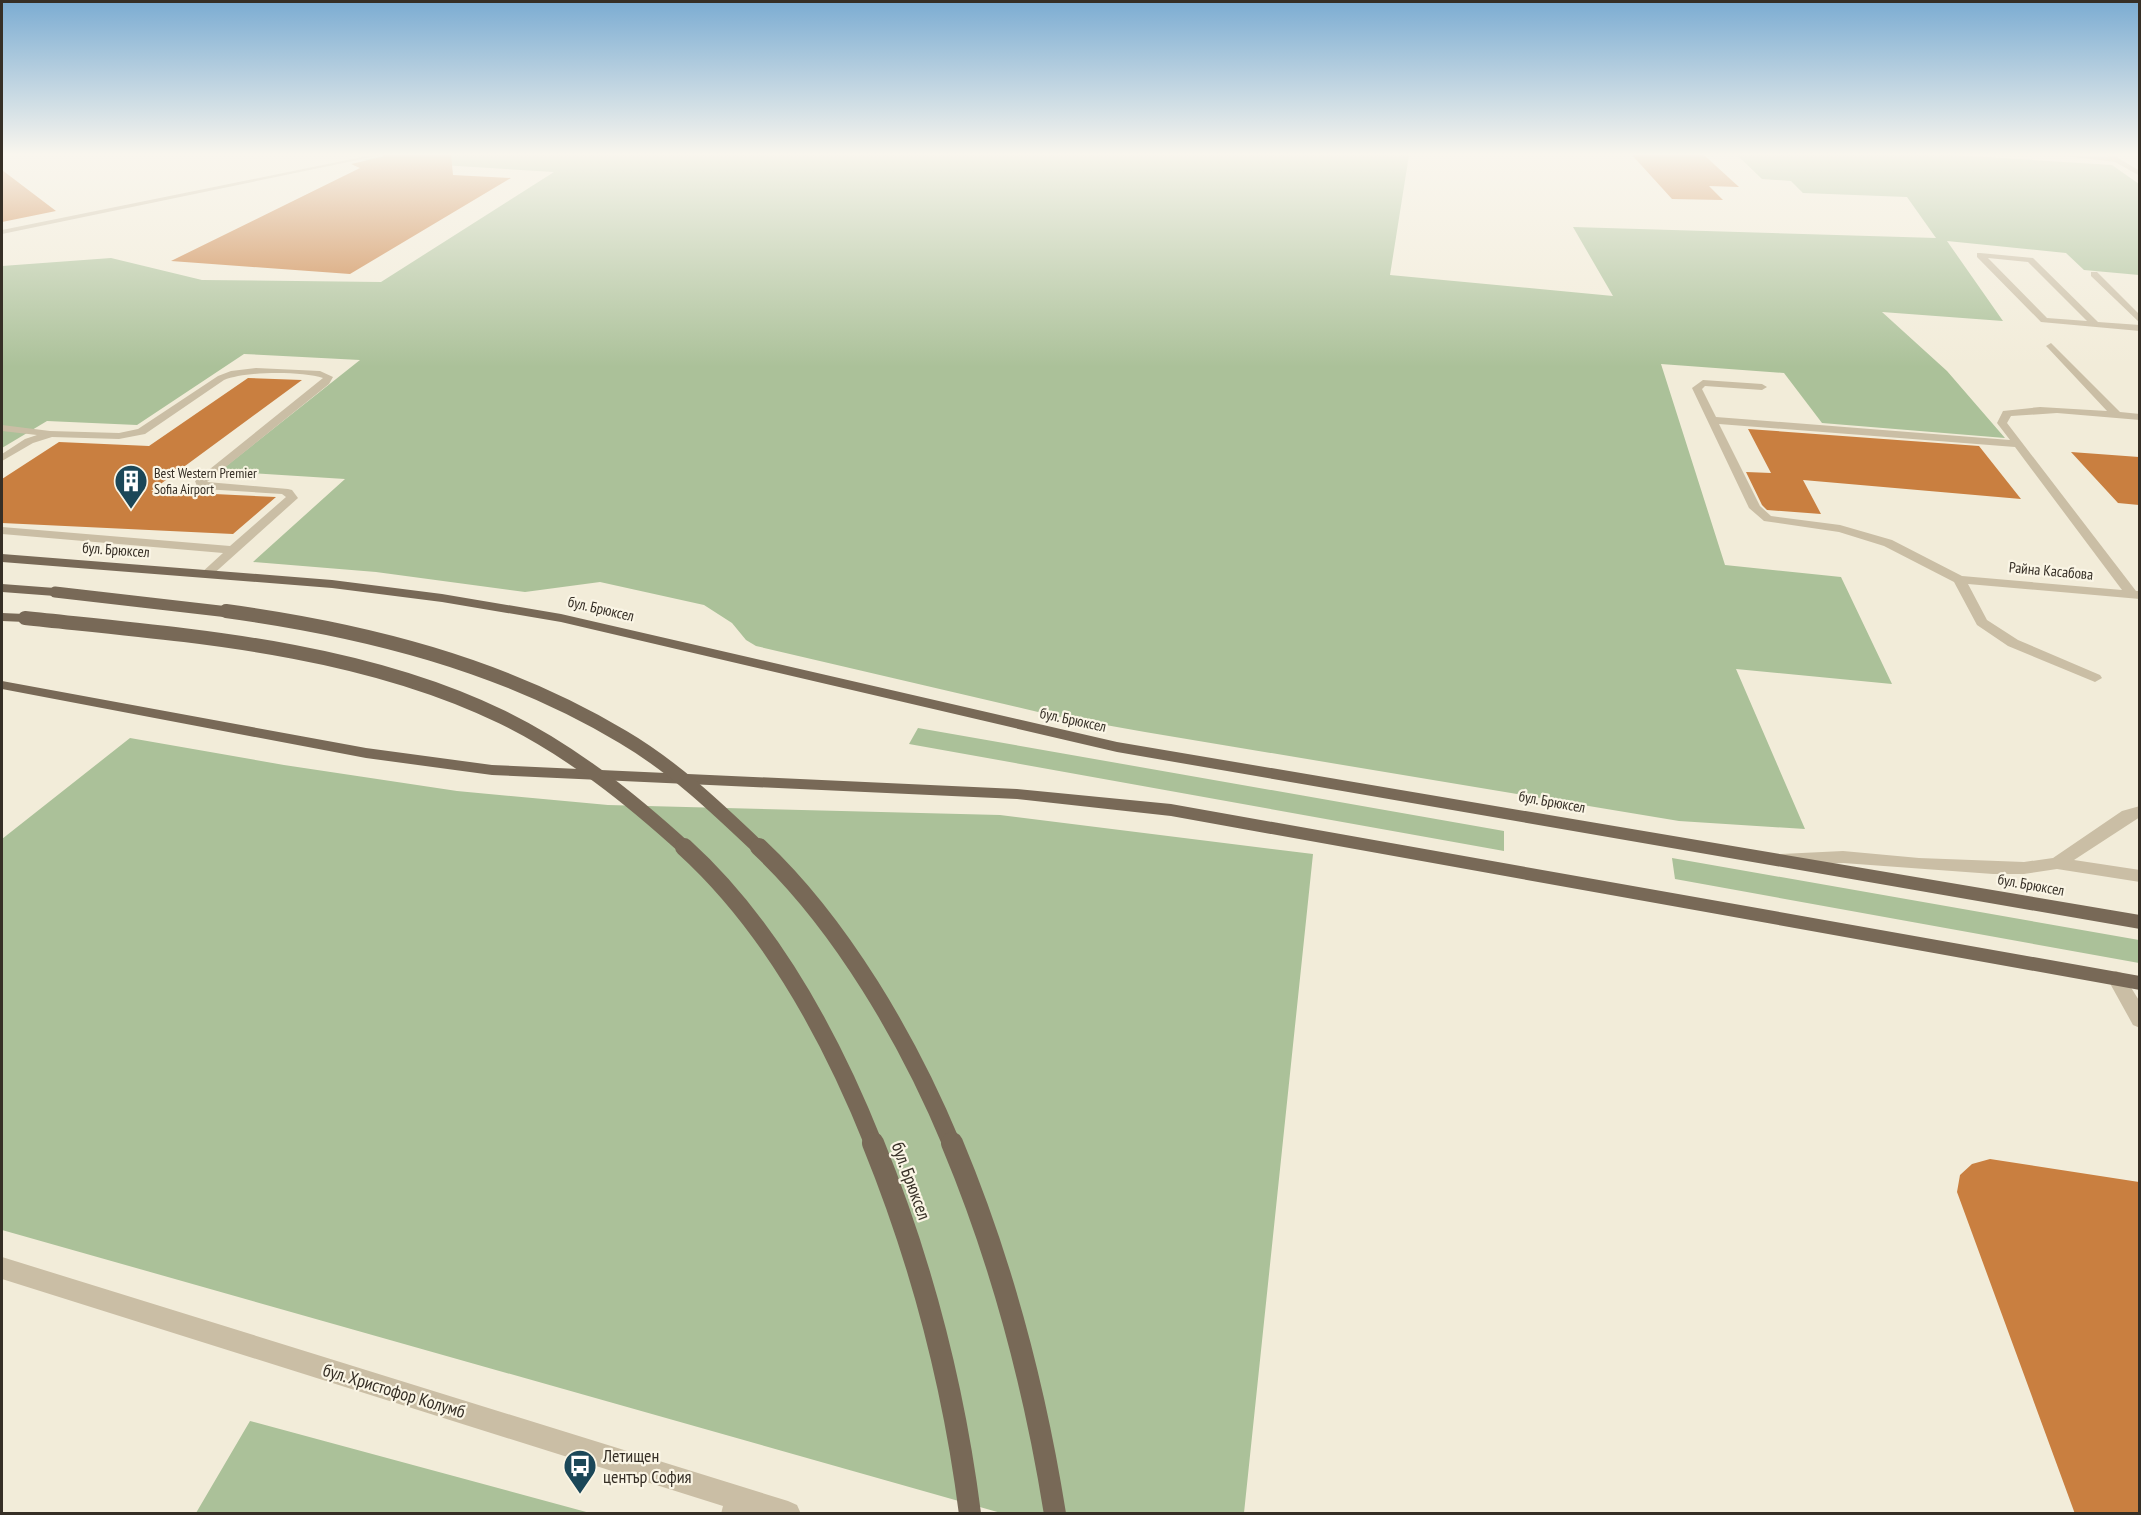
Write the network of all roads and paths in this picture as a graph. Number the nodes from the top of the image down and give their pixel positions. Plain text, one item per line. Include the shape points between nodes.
1 (32, 226) edge
2 (2, 232) edge
3 (2094, 274) dead end
4 (2139, 320) edge
5 (2096, 325) junction
6 (2139, 328) edge
7 (2051, 346) dead end
8 (1762, 387) dead end
9 (2117, 415) junction
10 (2139, 417) edge
11 (1711, 420) junction
12 (2, 428) edge
13 (51, 434) junction
14 (2019, 444) junction
15 (2, 458) edge
16 (2, 531) edge
17 (233, 550) junction
18 (2, 558) edge
19 (206, 574) junction
20 (1959, 580) junction
21 (2, 588) edge
22 (2136, 595) edge
23 (2, 617) edge
24 (2095, 678) dead end
25 (2, 685) edge
26 (2139, 811) edge
27 (1776, 860) junction
28 (2057, 863) junction
29 (2139, 876) edge
30 (2139, 922) edge
31 (2116, 978) junction
32 (2139, 982) edge
33 (2139, 1020) edge
34 (2, 1268) edge
35 (736, 1506) edge
36 (788, 1514) edge
37 (970, 1514) edge
38 (1056, 1514) edge

1 - 2 street
3 - 4 street
5 - 5 street via 2030,260 1980,255 2044,320
5 - 6 street
7 - 9 street
8 - 11 street via 1703,383 1697,388
9 - 10 street
9 - 14 street via 2051,409 2007,413 2002,423
11 - 14 street
11 - 20 street via 1755,508 1768,519 1840,529 1888,543
12 - 13 street
13 - 15 street via 35,438
13 - 17 street via 119,436 141,432 233,373 328,377 201,481 210,487 291,494 289,501
14 - 22 street
16 - 17 street
17 - 19 street
18 - 19 main road, бул. Брюксел
19 - 27 main road, бул. Брюксел via 354,587 561,618 1117,747
20 - 22 street, Райна Касабова
20 - 24 street via 1982,622 2013,643
21 - 38 main road, bridge via 276,617 446,656 518,683 586,715 646,750 730,816 787,874 840,941 898,1032 940,1115 972,1192 1025,1366
23 - 37 main road, бул. Брюксел, bridge via 245,645 340,663 477,706 537,736 604,780 695,858 734,898 784,968 836,1057 873,1138 924,1286
25 - 31 main road via 438,766 1017,794 1171,810
26 - 28 street
27 - 28 street via 1843,857 1992,868
27 - 30 main road, бул. Брюксел
28 - 29 street
31 - 32 main road
31 - 33 street
34 - 35 street, бул. Христофор Колумб
35 - 36 street, бул. Христофор Колумб

